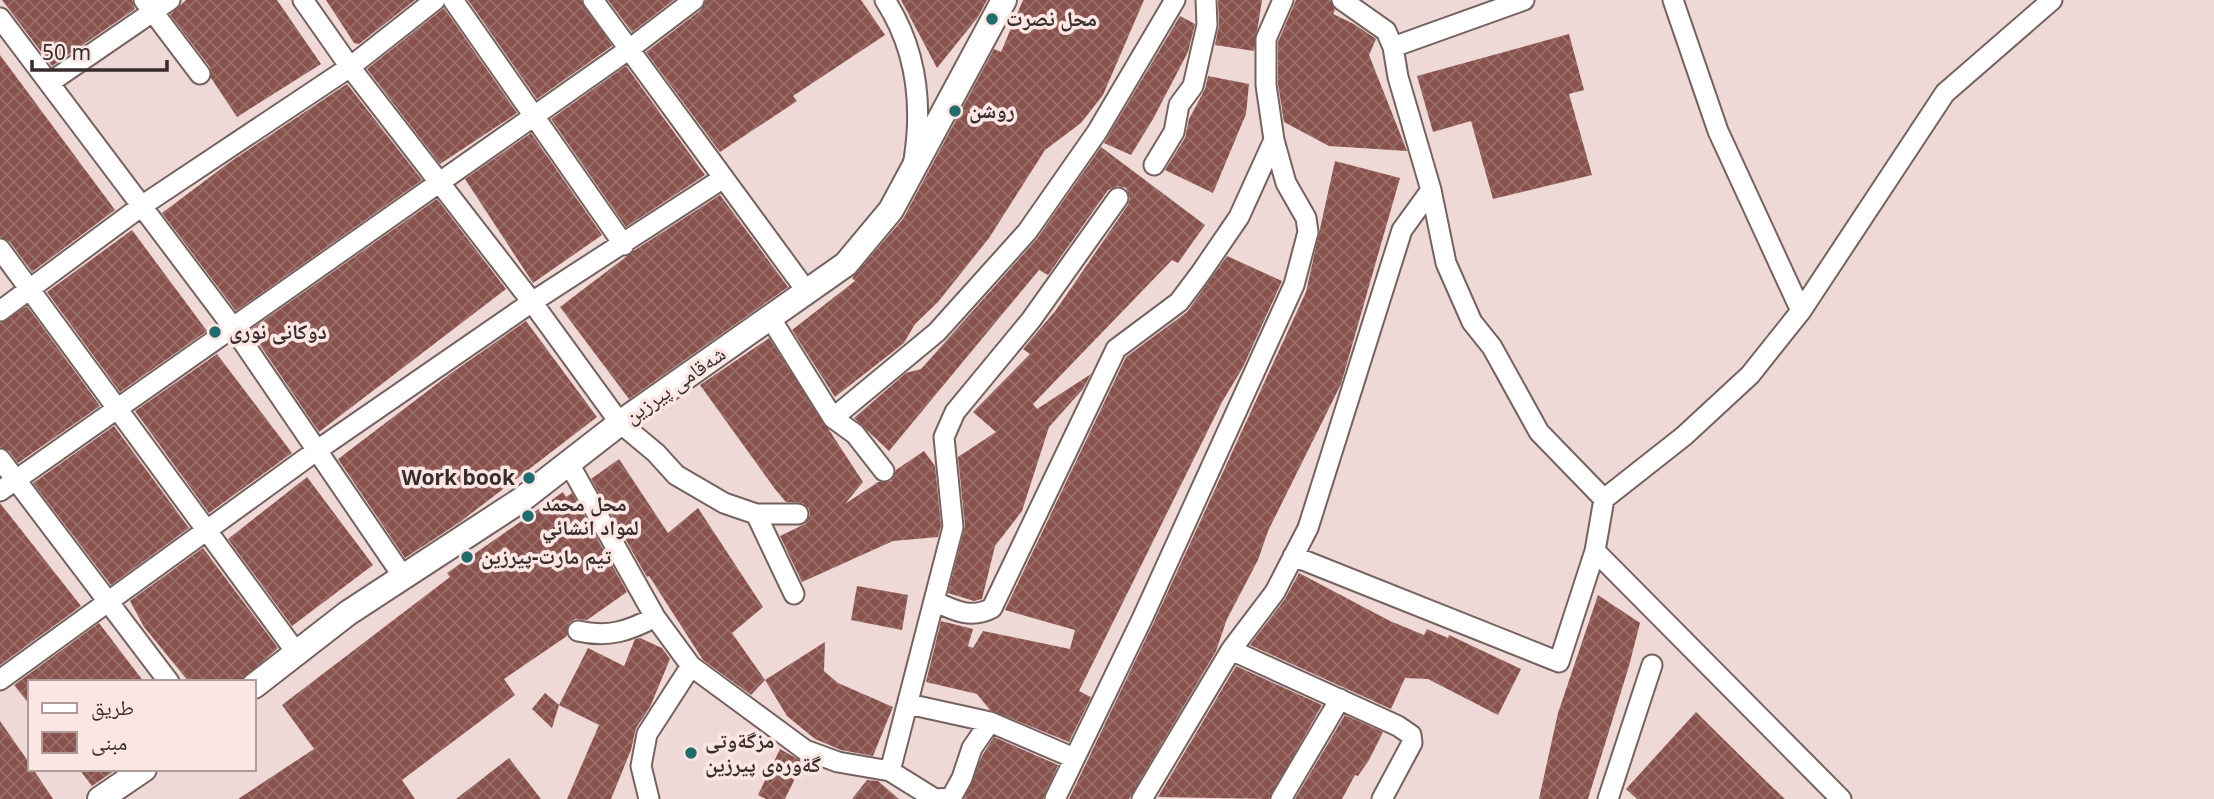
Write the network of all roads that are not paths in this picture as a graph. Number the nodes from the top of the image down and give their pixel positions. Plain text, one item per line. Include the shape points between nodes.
1 (170, 0) edge
2 (303, 0) edge
3 (435, 0) edge
4 (453, 0) edge
5 (593, 0) edge
6 (694, 0) edge
7 (884, 0) edge
8 (1004, 0) edge
9 (1175, 0) edge
10 (1206, 0) edge
11 (1283, 0) edge
12 (1342, 0) edge
13 (1524, 0) edge
14 (1673, 0) edge
15 (2052, 0) edge
16 (149, 6) edge
17 (0, 18) edge
18 (1393, 47) junction
19 (628, 50) junction
20 (350, 66) junction
21 (200, 74) dead end
22 (49, 83) junction
23 (533, 116) junction
24 (1274, 140) junction
25 (914, 164) junction
26 (1154, 165) dead end
27 (722, 179) junction
28 (437, 182) junction
29 (1431, 190) junction
30 (1118, 198) dead end
31 (143, 205) junction
32 (624, 245) junction
33 (0, 249) edge
34 (29, 290) junction
35 (808, 293) junction
36 (532, 302) junction
37 (0, 311) edge
38 (1801, 311) junction
39 (771, 319) junction
40 (232, 326) junction
41 (119, 410) junction
42 (832, 418) junction
43 (620, 423) junction
44 (316, 452) junction
45 (0, 458) edge
46 (568, 462) junction
47 (884, 471) dead end
48 (7, 485) edge
49 (1604, 499) junction
50 (756, 514) junction
51 (798, 514) dead end
52 (206, 531) junction
53 (1595, 551) junction
54 (1293, 556) junction
55 (402, 575) junction
56 (794, 594) dead end
57 (936, 602) junction
58 (108, 604) junction
59 (654, 617) junction
60 (578, 631) dead end
61 (1231, 650) junction
62 (296, 652) junction
63 (1652, 665) dead end
64 (691, 666) junction
65 (0, 680) edge
66 (167, 680) edge
67 (256, 683) edge
68 (1339, 699) junction
69 (908, 704) junction
70 (990, 722) junction
71 (1074, 758) junction
72 (141, 771) edge
73 (890, 771) junction
74 (1611, 797) edge
75 (1146, 798) edge
76 (100, 799) edge
77 (649, 799) edge
78 (1055, 799) edge
79 (1281, 799) edge
80 (1382, 799) edge
81 (1841, 799) edge

1 - 16 street
2 - 20 street
3 - 20 street
4 - 23 street
5 - 19 street
6 - 19 street
7 - 25 street via 904,34 915,77 919,120
8 - 25 street, شەقامی پیرزین
9 - 42 street via 1097,132 1027,232 937,332
10 - 26 street via 1207,25 1193,86 1179,105 1174,132
11 - 24 street via 1266,39 1266,85
12 - 18 street via 1385,31
13 - 18 street
14 - 38 street via 1718,131
15 - 38 street via 1945,93
16 - 21 street
16 - 22 street
17 - 22 street
18 - 29 street
19 - 23 street
19 - 27 street
20 - 28 street
20 - 31 street
22 - 31 street
23 - 28 street
23 - 32 street
24 - 57 street via 1238,217 1193,284 1179,302 1116,349 992,608 980,615
24 - 71 street via 1286,183 1306,218 1308,232 1294,285
25 - 35 street, شەقامی پیرزین via 878,229 846,264
27 - 32 street
27 - 35 street
28 - 36 street
28 - 40 street
29 - 49 street via 1446,263 1472,322 1492,347 1539,432
29 - 54 street via 1402,230 1308,528
30 - 57 street via 1031,320 955,411 944,436 953,527
31 - 34 street
31 - 40 street
32 - 36 street
33 - 34 street
34 - 37 street
34 - 41 street
35 - 39 street, شەقامی پیرزین
36 - 43 street
36 - 44 street
38 - 49 street via 1751,375
39 - 42 street
39 - 43 street, شەقامی پیرزین
40 - 41 street
40 - 44 street
41 - 48 street
41 - 52 street
42 - 47 street via 855,434
43 - 46 street, شەقامی پیرزین
43 - 50 street via 676,475 724,503
44 - 52 street
44 - 55 street
45 - 48 street
46 - 55 street, شەقامی پیرزین via 496,517
46 - 59 street
48 - 58 street
49 - 53 street
50 - 51 street
50 - 56 street
52 - 58 street
52 - 62 street
53 - 54 street via 1559,662
53 - 81 street
54 - 61 street via 1275,592
55 - 62 street, شەقامی پیرزین
57 - 69 street
58 - 65 street
58 - 66 street
59 - 60 street via 626,632 593,635
59 - 64 street
61 - 68 street
61 - 75 street
62 - 67 street, شەقامی پیرزین
63 - 74 street
64 - 73 street via 805,750 838,762
64 - 77 street via 647,734 641,766
68 - 79 street
68 - 80 street via 1398,726 1413,739
69 - 70 street
69 - 73 street
70 - 71 street
70 - 73 street via 972,748 951,798 935,799
71 - 78 street
72 - 76 street

